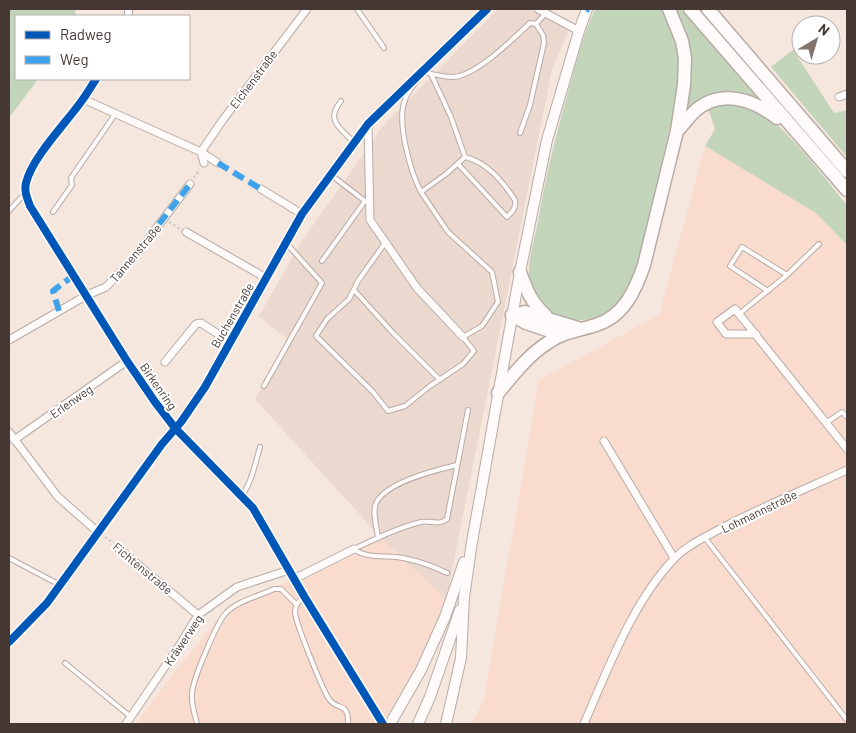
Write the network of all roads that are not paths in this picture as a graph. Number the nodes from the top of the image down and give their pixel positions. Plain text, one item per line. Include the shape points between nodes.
1 (306, 9) edge
2 (357, 9) edge
3 (487, 9) edge
4 (538, 9) edge
5 (587, 9) edge
6 (669, 9) edge
7 (690, 9) edge
8 (708, 9) edge
9 (546, 14) junction
10 (536, 24) junction
11 (579, 31) junction
12 (384, 48) dead end
13 (422, 72) junction
14 (431, 74) junction
15 (95, 80) edge
16 (847, 94) edge
17 (839, 97) dead end
18 (83, 99) junction
19 (341, 101) dead end
20 (116, 113) junction
21 (368, 124) junction
22 (677, 131) junction
23 (520, 133) dead end
24 (796, 133) junction
25 (354, 143) junction
26 (201, 152) junction
27 (465, 157) junction
28 (218, 163) dead end
29 (204, 164) road end
30 (458, 164) junction
31 (847, 171) edge
32 (330, 175) junction
33 (190, 184) road end
34 (261, 189) dead end
35 (847, 190) edge
36 (421, 192) junction
37 (25, 193) junction
38 (9, 211) edge
39 (53, 212) dead end
40 (302, 214) junction
41 (186, 232) road end
42 (386, 242) junction
43 (286, 243) junction
44 (819, 244) dead end
45 (322, 261) dead end
46 (520, 272) junction
47 (787, 275) junction
48 (266, 278) junction
49 (354, 290) junction
50 (768, 291) junction
51 (86, 295) junction
52 (739, 314) junction
53 (512, 315) junction
54 (547, 318) junction
55 (581, 329) junction
56 (756, 334) junction
57 (562, 335) junction
58 (463, 337) junction
59 (9, 340) edge
60 (230, 342) junction
61 (127, 361) junction
62 (165, 362) dead end
63 (440, 380) junction
64 (264, 386) dead end
65 (498, 393) junction
66 (468, 410) dead end
67 (846, 416) dead end
68 (826, 423) junction
69 (175, 428) junction
70 (9, 432) edge
71 (14, 440) junction
72 (604, 441) dead end
73 (260, 447) dead end
74 (847, 449) edge
75 (457, 465) junction
76 (847, 470) edge
77 (241, 497) junction
78 (99, 532) junction
79 (378, 538) junction
80 (705, 538) junction
81 (472, 542) junction
82 (118, 548) road end
83 (354, 548) junction
84 (9, 558) edge
85 (674, 558) junction
86 (289, 570) junction
87 (447, 572) dead end
88 (294, 579) junction
89 (60, 586) junction
90 (304, 596) junction
91 (464, 597) junction
92 (296, 604) junction
93 (198, 615) junction
94 (9, 642) edge
95 (65, 663) dead end
96 (131, 717) junction
97 (847, 720) edge
98 (126, 724) edge
99 (197, 724) edge
100 (348, 724) edge
101 (383, 724) edge
102 (390, 724) edge
103 (418, 724) edge
104 (446, 724) edge
105 (584, 724) edge

1 - 26 street, Eichenstraße
2 - 12 lane
3 - 13 street, Buchenstraße
4 - 9 street
5 - 11 main road
6 - 22 highway via 685,58
7 - 24 highway
8 - 31 highway
9 - 10 lane
9 - 11 street
10 - 14 lane via 530,24 474,70 454,77
10 - 23 lane via 544,43
11 - 46 main road via 548,140
13 - 14 lane
13 - 21 street, Buchenstraße
13 - 36 lane via 404,101 402,127 413,177
14 - 27 lane via 451,116
15 - 18 street
16 - 17 street
18 - 20 street
18 - 37 street via 31,170
19 - 25 lane via 334,110 334,120
20 - 26 street
20 - 39 lane via 71,178 72,185
21 - 25 street, Buchenstraße
21 - 42 street via 370,220
22 - 24 highway via 697,110 713,101 728,98 748,101 766,109
22 - 55 highway via 637,285 620,311 608,320
24 - 35 highway
25 - 32 street, Buchenstraße
26 - 28 street
26 - 29 street
27 - 30 lane
27 - 30 lane via 483,164 516,200 516,206 507,217
30 - 36 lane
32 - 40 street, Buchenstraße
32 - 45 lane via 365,201
33 - 51 street, Tannenstraße via 133,259 106,287
34 - 40 street
36 - 58 lane via 448,232 492,272 498,302 482,326
37 - 38 lane
37 - 51 street, Birkenring via 34,214
40 - 43 street, Buchenstraße
41 - 48 street
42 - 49 lane
42 - 58 street via 417,288
43 - 48 street, Buchenstraße
43 - 64 lane via 322,283
44 - 47 lane
46 - 53 main road
46 - 54 highway via 534,305
47 - 50 lane
47 - 50 lane via 742,247 730,266
48 - 60 street, Buchenstraße
49 - 63 lane
49 - 63 lane via 349,300 327,319 316,336 388,411 405,406
50 - 52 lane
51 - 59 street, Tannenstraße
51 - 61 street, Birkenring
52 - 56 street
52 - 56 street via 735,309 717,322 726,334
53 - 54 highway via 525,312
53 - 57 highway via 526,324
53 - 65 main road
54 - 55 highway
55 - 57 highway
56 - 68 street
57 - 65 highway via 521,365
58 - 63 lane via 474,351 463,364
60 - 62 street, Buchenstraße via 201,323 196,324
60 - 69 street, Buchenstraße via 205,387
61 - 69 street, Birkenring
61 - 71 street, Erlenweg
65 - 81 main road
66 - 75 lane
67 - 68 lane via 842,412
68 - 74 street
69 - 77 street, Birkenring
69 - 78 street, Buchenstraße
70 - 71 street
71 - 78 street via 58,497
72 - 85 street
73 - 77 lane
75 - 79 lane via 421,474 382,495 375,509
75 - 79 lane via 444,522 424,522
76 - 80 street, Lohmannstraße
77 - 86 street, Birkenring via 252,508
78 - 89 street, Buchenstraße
79 - 83 lane
80 - 85 street, Lohmannstraße
80 - 97 lane
81 - 91 main road
81 - 102 main road via 445,617 421,670
82 - 93 street, Fichtenstraße
83 - 87 lane via 359,553 403,558
83 - 88 street
84 - 89 lane
85 - 105 street, Lohmannstraße via 644,596
86 - 88 street, Birkenring
86 - 93 street, Kräwerweg via 237,587
88 - 90 street, Birkenring
89 - 94 street, Buchenstraße
90 - 92 lane
90 - 101 street, Birkenring
91 - 103 main road
91 - 104 main road via 461,658
92 - 99 lane via 287,593 274,589 233,608 222,618 192,692
92 - 100 lane via 298,628 329,700 347,712
93 - 96 street, Kräwerweg
95 - 96 lane
96 - 98 street, Kräwerweg

